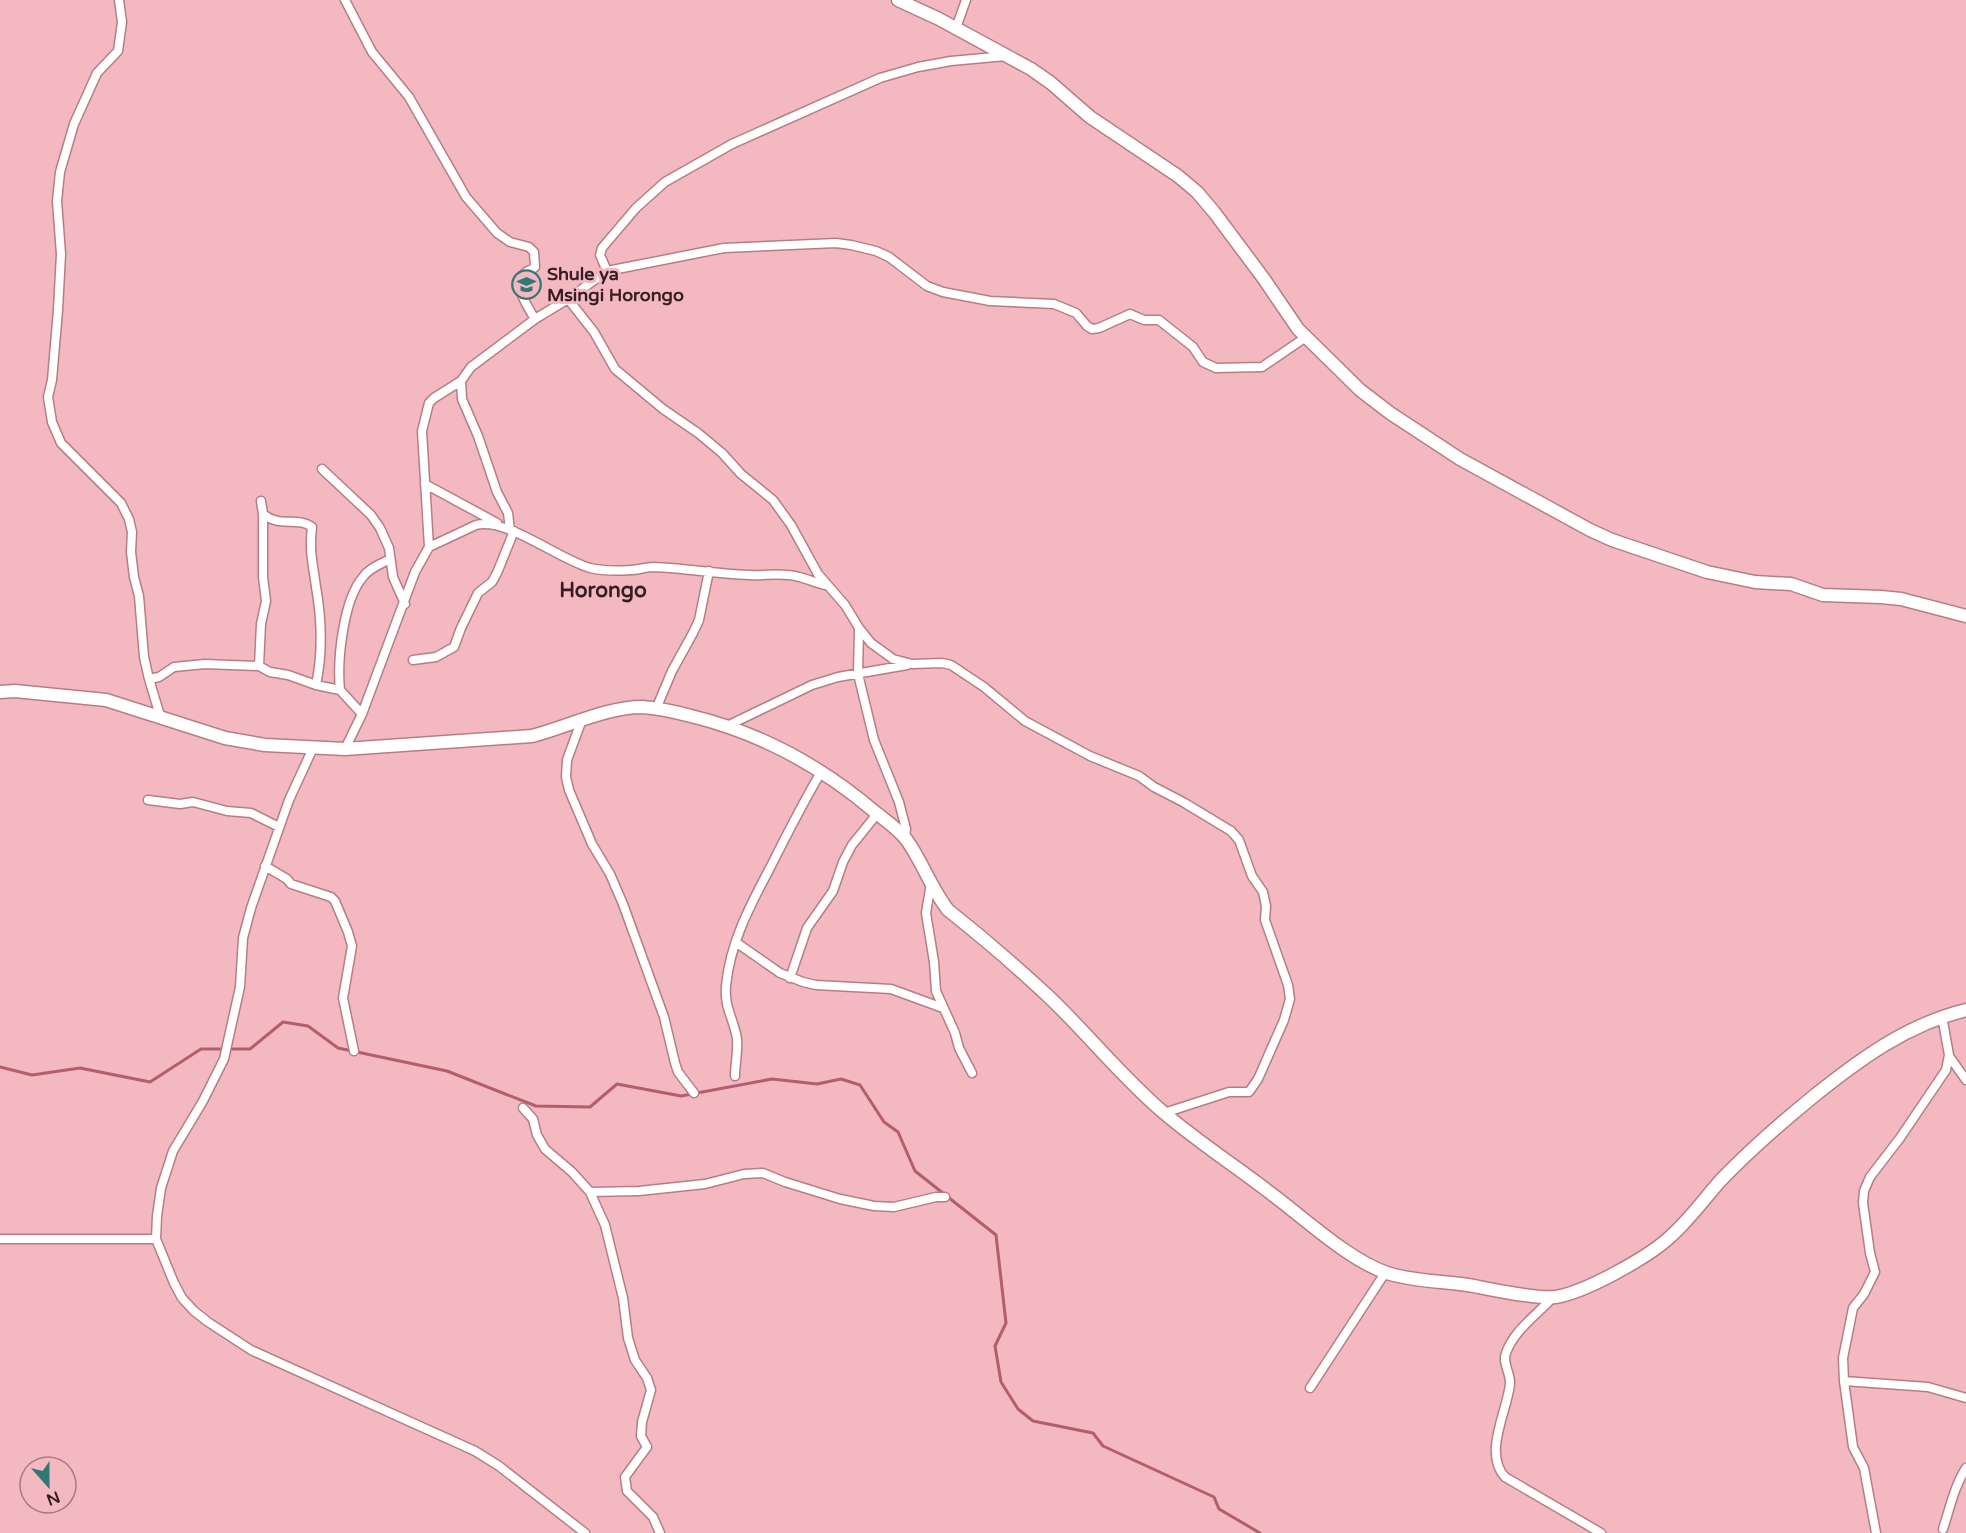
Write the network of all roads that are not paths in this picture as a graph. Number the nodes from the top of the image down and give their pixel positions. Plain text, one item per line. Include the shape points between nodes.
1 (119, 0) edge
2 (345, 0) edge
3 (898, 0) edge
4 (966, 0) edge
5 (956, 28) junction
6 (1006, 57) junction
7 (607, 271) junction
8 (568, 299) junction
9 (535, 319) junction
10 (1305, 337) junction
11 (460, 381) junction
12 (322, 469) dead end
13 (425, 484) junction
14 (261, 501) dead end
15 (263, 514) junction
16 (509, 529) junction
17 (429, 547) junction
18 (390, 559) junction
19 (709, 571) junction
20 (825, 585) junction
21 (405, 604) junction
22 (1966, 616) edge
23 (859, 628) junction
24 (412, 660) dead end
25 (912, 664) junction
26 (259, 666) junction
27 (858, 674) junction
28 (148, 679) junction
29 (316, 685) junction
30 (340, 690) junction
31 (0, 692) edge
32 (656, 709) junction
33 (362, 714) junction
34 (161, 718) junction
35 (580, 722) junction
36 (727, 726) junction
37 (313, 748) junction
38 (345, 748) junction
39 (821, 772) junction
40 (148, 800) dead end
41 (878, 814) junction
42 (279, 827) junction
43 (905, 838) junction
44 (265, 866) junction
45 (931, 883) junction
46 (737, 943) junction
47 (790, 978) junction
48 (943, 1008) junction
49 (1966, 1010) edge
50 (1941, 1016) junction
51 (354, 1051) dead end
52 (1949, 1055) junction
53 (972, 1073) dead end
54 (735, 1076) dead end
55 (1966, 1080) edge
56 (694, 1093) dead end
57 (524, 1108) dead end
58 (1164, 1113) junction
59 (590, 1192) junction
60 (945, 1197) dead end
61 (0, 1239) edge
62 (156, 1239) junction
63 (1385, 1273) junction
64 (1553, 1297) junction
65 (1844, 1381) junction
66 (1310, 1388) dead end
67 (1966, 1398) edge
68 (1966, 1468) edge
69 (1943, 1529) dead end
70 (585, 1533) edge
71 (660, 1533) edge
72 (1602, 1533) edge
73 (1876, 1533) edge

1 - 28 street via 122,22 118,51 97,73 74,124 60,172 59,299 48,397 52,422 62,443 121,503 129,519
2 - 9 street via 372,52 409,98 466,197 497,233 534,252 535,267 524,274 520,283
3 - 5 street
4 - 5 street
5 - 6 street
6 - 7 street via 951,61 880,78 719,150 665,183 636,208 602,248 600,255
6 - 10 street via 1051,83 1090,117 1197,192
7 - 8 street
7 - 10 street via 724,248 836,243 876,251 927,286 943,292 990,301 1054,304 1076,313 1092,329 1130,315 1159,320 1193,347 1203,362 1216,368 1262,367
8 - 9 street
8 - 20 street via 594,332 615,369 698,433 773,500
9 - 11 street via 471,368
10 - 22 street via 1360,390 1418,432 1534,501 1612,540 1707,572 1755,582 1791,584 1824,595 1901,599
11 - 13 street via 434,398 427,408 422,431
11 - 16 street via 462,399 508,513
12 - 18 street via 371,515 388,544
13 - 16 street
13 - 17 street
14 - 15 street
15 - 26 street via 266,601
15 - 29 street via 272,521 300,522 312,527 310,555 322,632
16 - 17 street via 476,525
16 - 19 street via 589,568
16 - 24 street via 497,573 478,593 454,647 436,657
17 - 21 street via 415,572
18 - 21 street
18 - 30 street via 360,580 346,612
19 - 20 street via 783,574
19 - 32 street via 699,620
20 - 23 street
21 - 33 street
23 - 25 street via 884,654
23 - 27 street
25 - 27 street
25 - 58 street via 951,665 1025,721 1090,756 1139,776 1231,831 1239,840 1252,876 1263,892 1265,920 1288,985 1289,1005 1249,1092 1229,1092
26 - 28 street via 174,667
26 - 29 street
27 - 36 street via 812,685
27 - 43 street via 874,740 899,801
28 - 34 street
29 - 30 street
30 - 33 street
31 - 34 street via 106,700
32 - 35 street via 628,708
32 - 36 street
33 - 38 street
34 - 37 street via 225,738
35 - 38 street via 532,736
35 - 56 street via 567,760 569,790 623,904 664,1017 678,1072
36 - 39 street via 756,736
37 - 38 street
37 - 42 street
39 - 41 street
39 - 46 street via 753,896
40 - 42 street via 180,804 193,801 251,813
41 - 43 street
41 - 47 street via 852,845 833,891 807,928
42 - 44 street
43 - 45 street
44 - 51 street via 291,884 328,895 335,901 352,946 343,998
44 - 62 street via 243,938 240,987 224,1059 166,1168
45 - 48 street via 926,913 936,991
45 - 58 street via 948,910 1048,997
46 - 47 street
46 - 54 street via 731,957 726,996 737,1041
47 - 48 street via 816,985 891,989
48 - 53 street
49 - 50 street
50 - 52 street
50 - 64 street via 1895,1039 1842,1073 1769,1134 1668,1239 1639,1260
52 - 55 street
52 - 65 street via 1942,1078 1870,1176 1864,1191 1875,1272 1853,1308 1843,1358
57 - 59 street via 545,1149
58 - 63 street via 1310,1225
59 - 60 street via 705,1184 744,1173 763,1173 874,1206 894,1207
59 - 71 street via 605,1225 623,1298 628,1338 651,1390 641,1436 647,1447 625,1477 627,1491 653,1517
61 - 62 street
62 - 70 street via 182,1298 232,1339 475,1451
63 - 64 street
63 - 66 street
64 - 72 street via 1516,1334 1505,1355 1510,1383 1496,1450 1498,1462 1505,1477
65 - 67 street via 1928,1387
65 - 73 street via 1853,1447 1864,1468
68 - 69 street via 1956,1484

